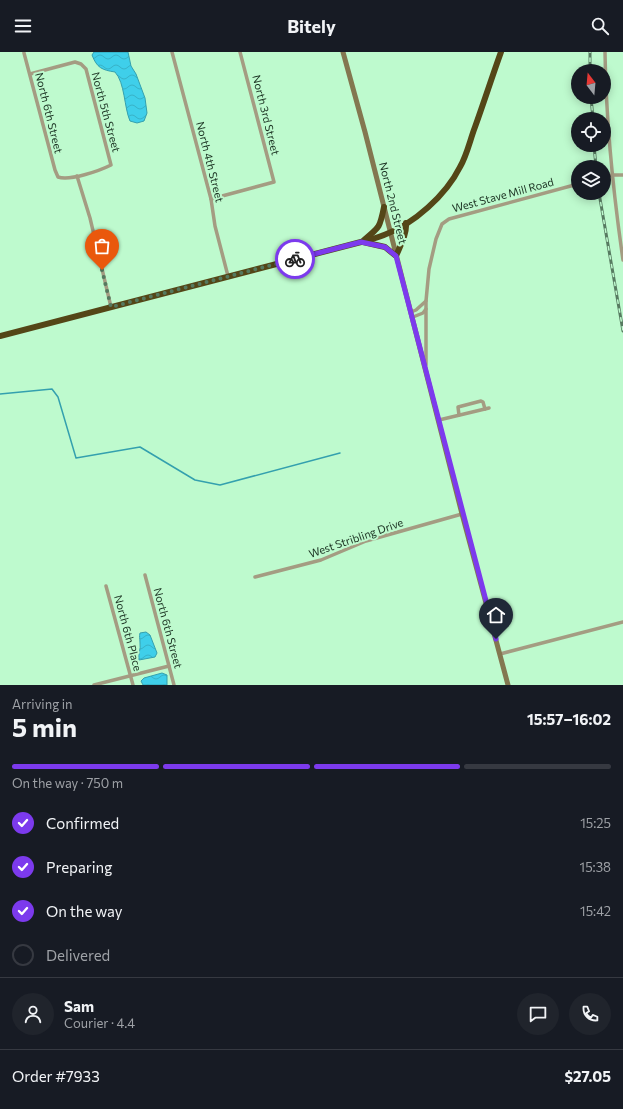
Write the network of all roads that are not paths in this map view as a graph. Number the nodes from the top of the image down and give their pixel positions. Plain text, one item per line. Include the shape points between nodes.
1 (172, 52) edge
2 (240, 52) edge
3 (343, 52) edge
4 (501, 52) edge
5 (605, 52) edge
6 (24, 53) dead end
7 (30, 74) junction
8 (612, 175) junction
9 (623, 175) edge
10 (77, 176) junction
11 (571, 186) edge
12 (211, 199) junction
13 (384, 207) junction
14 (406, 223) junction
15 (390, 232) junction
16 (361, 242) junction
17 (396, 256) junction
18 (623, 260) edge
19 (228, 276) junction
20 (426, 301) junction
21 (111, 307) junction
22 (426, 310) junction
23 (412, 315) junction
24 (0, 336) edge
25 (426, 366) junction
26 (459, 415) junction
27 (439, 420) junction
28 (462, 514) junction
29 (145, 575) dead end
30 (256, 577) dead end
31 (106, 586) dead end
32 (623, 622) edge
33 (500, 654) junction
34 (169, 666) junction
35 (130, 675) junction
36 (94, 685) edge
37 (133, 685) edge
38 (174, 685) edge
39 (508, 685) edge

1 - 12 street, North 4th Street
2 - 12 street, North 3rd Street via 274,182
3 - 13 main road, North 2nd Street
4 - 14 highway via 461,166 440,196
5 - 8 street
6 - 7 street, North 6th Street
7 - 10 street, North 6th Street via 55,170 63,179
7 - 10 street, North 5th Street via 75,62 86,69 111,165
8 - 9 street
8 - 18 street
10 - 21 street via 90,218
11 - 20 street, West Stave Mill Road via 449,219 442,224 429,268
12 - 19 street, North 4th Street via 214,226
13 - 15 main road, North 2nd Street
13 - 16 highway via 377,230
14 - 15 highway
14 - 17 highway via 407,232
15 - 16 highway
15 - 17 main road, North 2nd Street
16 - 17 highway via 385,247
16 - 19 highway
17 - 23 main road, North 2nd Street
19 - 21 highway
20 - 22 street, West Stave Mill Road
20 - 23 street
21 - 24 highway
22 - 23 street
22 - 25 street, West Stave Mill Road
23 - 25 main road, North 2nd Street
25 - 27 main road, North 2nd Street
26 - 26 street via 487,408 481,401 458,407
26 - 27 street
27 - 28 main road, North 2nd Street
28 - 30 street, West Stribling Drive via 366,541 321,560
28 - 33 main road, North 2nd Street
29 - 34 street, North 6th Street
31 - 35 street, North 6th Place
32 - 33 street
33 - 39 main road, North 2nd Street
34 - 35 street
34 - 38 street, North 6th Street
35 - 36 street
35 - 37 street, North 6th Place

